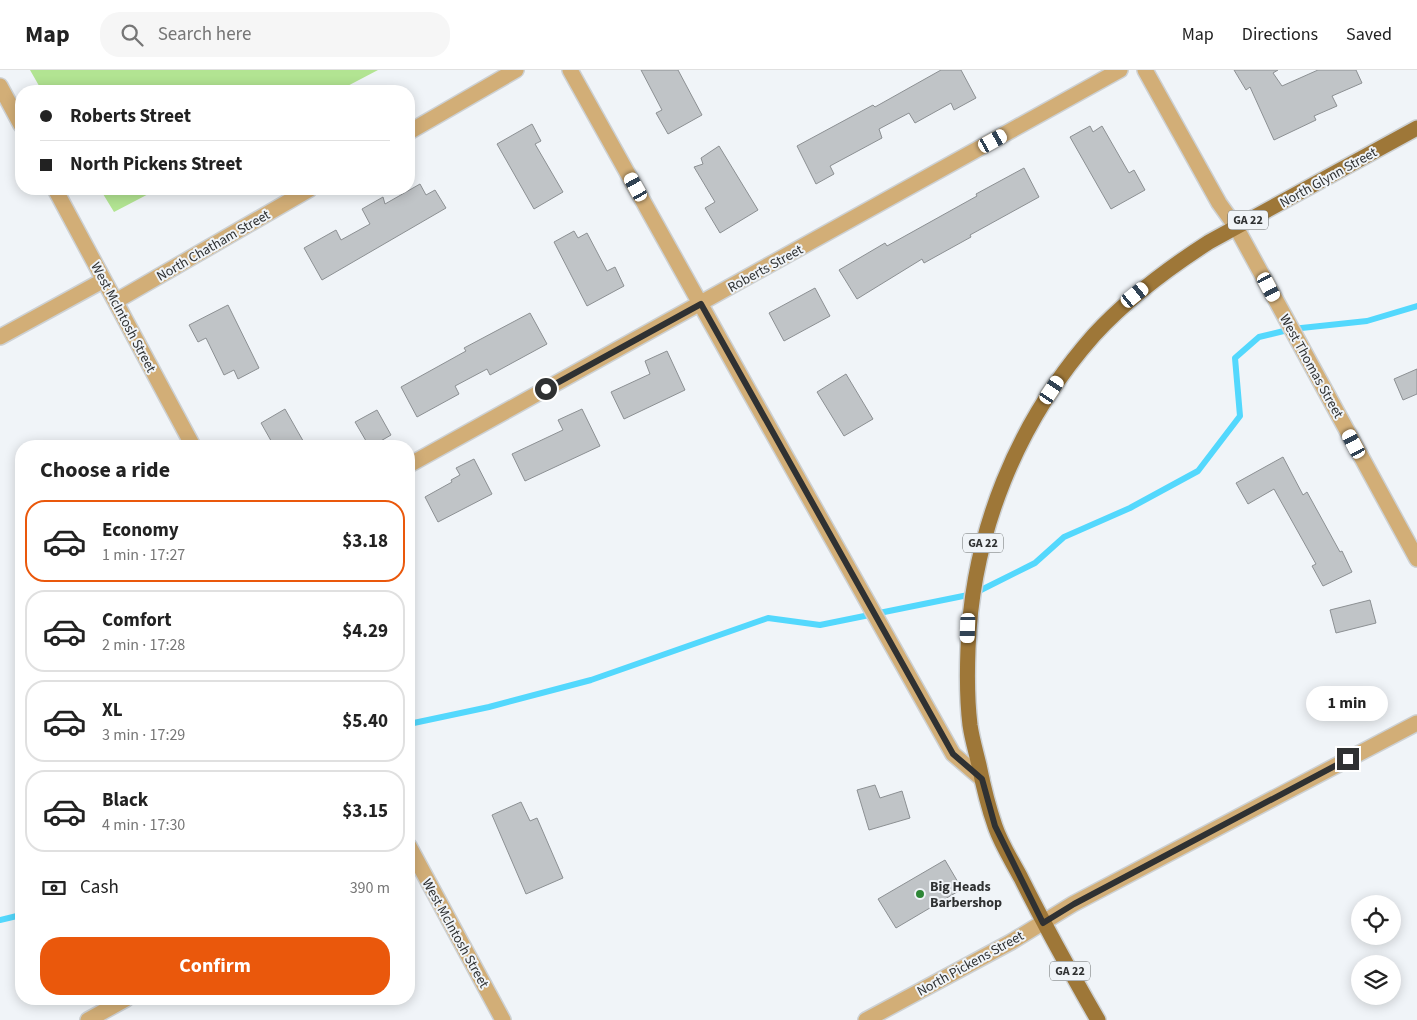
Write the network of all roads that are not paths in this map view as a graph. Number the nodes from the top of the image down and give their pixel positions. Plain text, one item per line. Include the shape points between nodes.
1 (516, 70) edge
2 (570, 70) edge
3 (1120, 70) edge
4 (1144, 70) edge
5 (0, 86) edge
6 (15, 114) edge
7 (1417, 128) edge
8 (415, 129) edge
9 (59, 195) edge
10 (300, 195) edge
11 (1236, 227) junction
12 (104, 280) junction
13 (116, 301) junction
14 (701, 304) junction
15 (0, 337) edge
16 (190, 440) edge
17 (415, 462) edge
18 (1417, 559) edge
19 (1417, 723) edge
20 (982, 779) junction
21 (415, 857) edge
22 (1043, 923) junction
23 (115, 1005) edge
24 (88, 1020) edge
25 (503, 1020) edge
26 (866, 1020) edge
27 (1098, 1020) edge

1 - 8 street
2 - 14 street
3 - 14 street, Roberts Street
4 - 11 street, West Thomas Street via 1219,203
5 - 6 street
7 - 11 main road, North Glynn Street / GA 22
9 - 12 street, West McIntosh Street
10 - 13 street, North Chatham Street
11 - 18 street, West Thomas Street
11 - 20 main road, North Glynn Street / GA 22 via 1157,277 1095,334 1044,402 1024,436 996,499 972,594 967,663 970,718
12 - 13 street, West McIntosh Street
12 - 15 street
13 - 16 street, West McIntosh Street
14 - 17 street, Roberts Street
14 - 20 street via 953,754
19 - 22 street, North Pickens Street
20 - 22 main road, GA 22 via 995,826
21 - 25 street, West McIntosh Street
22 - 26 street, North Pickens Street
22 - 27 main road, GA 22
23 - 24 street

